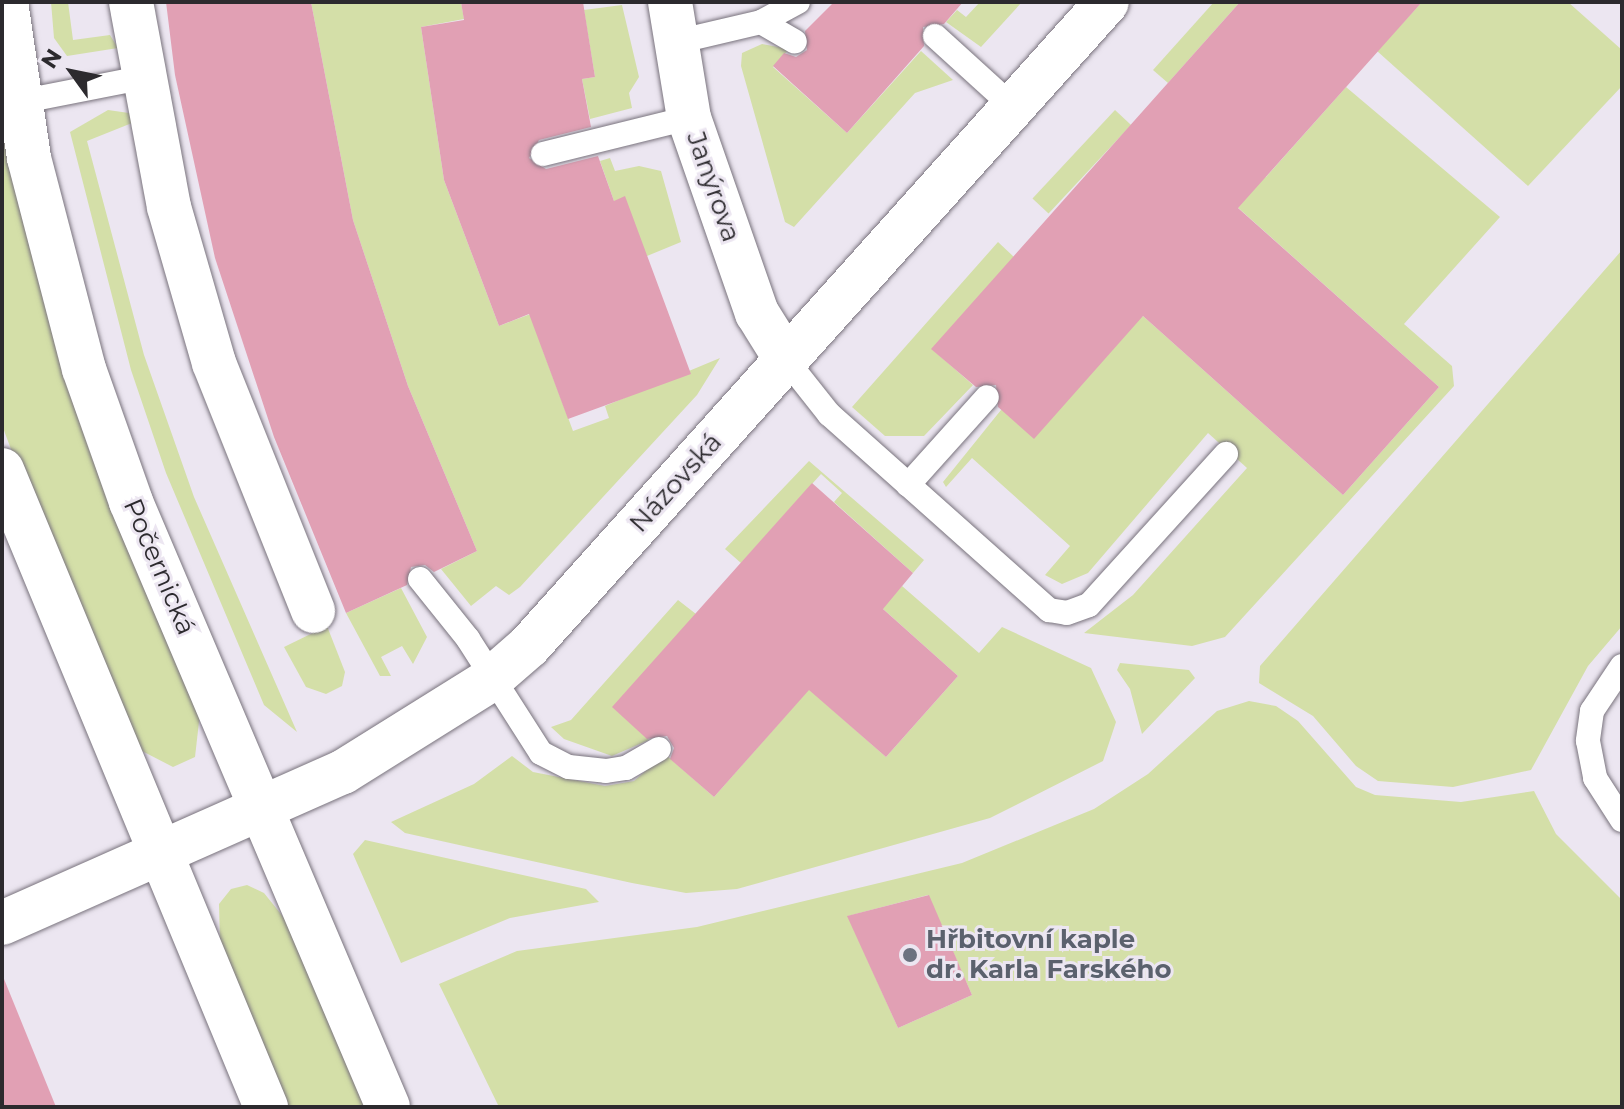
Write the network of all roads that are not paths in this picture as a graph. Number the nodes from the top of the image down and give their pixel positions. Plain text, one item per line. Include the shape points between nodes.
1 (6, 2) edge
2 (131, 2) edge
3 (798, 2) edge
4 (1107, 2) edge
5 (673, 22) edge
6 (761, 22) junction
7 (935, 36) dead end
8 (795, 42) dead end
9 (141, 78) junction
10 (19, 102) junction
11 (1013, 107) junction
12 (689, 118) junction
13 (543, 154) dead end
14 (787, 361) junction
15 (987, 397) dead end
16 (1226, 454) dead end
17 (2, 470) edge
18 (908, 485) junction
19 (420, 579) dead end
20 (313, 611) dead end
21 (1622, 666) edge
22 (490, 680) junction
23 (659, 749) dead end
24 (260, 808) junction
25 (1622, 820) edge
26 (158, 851) junction
27 (2, 923) edge
28 (266, 1107) edge
29 (388, 1107) edge

1 - 10 street, Počernická
2 - 9 street
3 - 6 lane
4 - 11 street, Názovská
5 - 6 lane
5 - 12 street, Janýrova
6 - 8 lane
7 - 11 lane
9 - 10 lane
9 - 20 street via 169,207 214,363
10 - 24 street, Počernická via 84,369 131,502
11 - 14 street, Názovská
12 - 13 lane
12 - 14 street, Janýrova via 757,313
14 - 18 lane via 829,414
14 - 22 street, Názovská via 529,646
15 - 18 lane
16 - 18 lane via 1108,587 1067,613 1040,605
17 - 26 street
19 - 22 lane via 468,639
21 - 25 lane via 1592,711 1588,741 1595,778
22 - 23 lane via 541,753 569,767 626,768
22 - 24 street, Názovská via 343,772
24 - 26 street, Názovská
24 - 29 street, Počernická
26 - 27 street, Názovská
26 - 28 street

